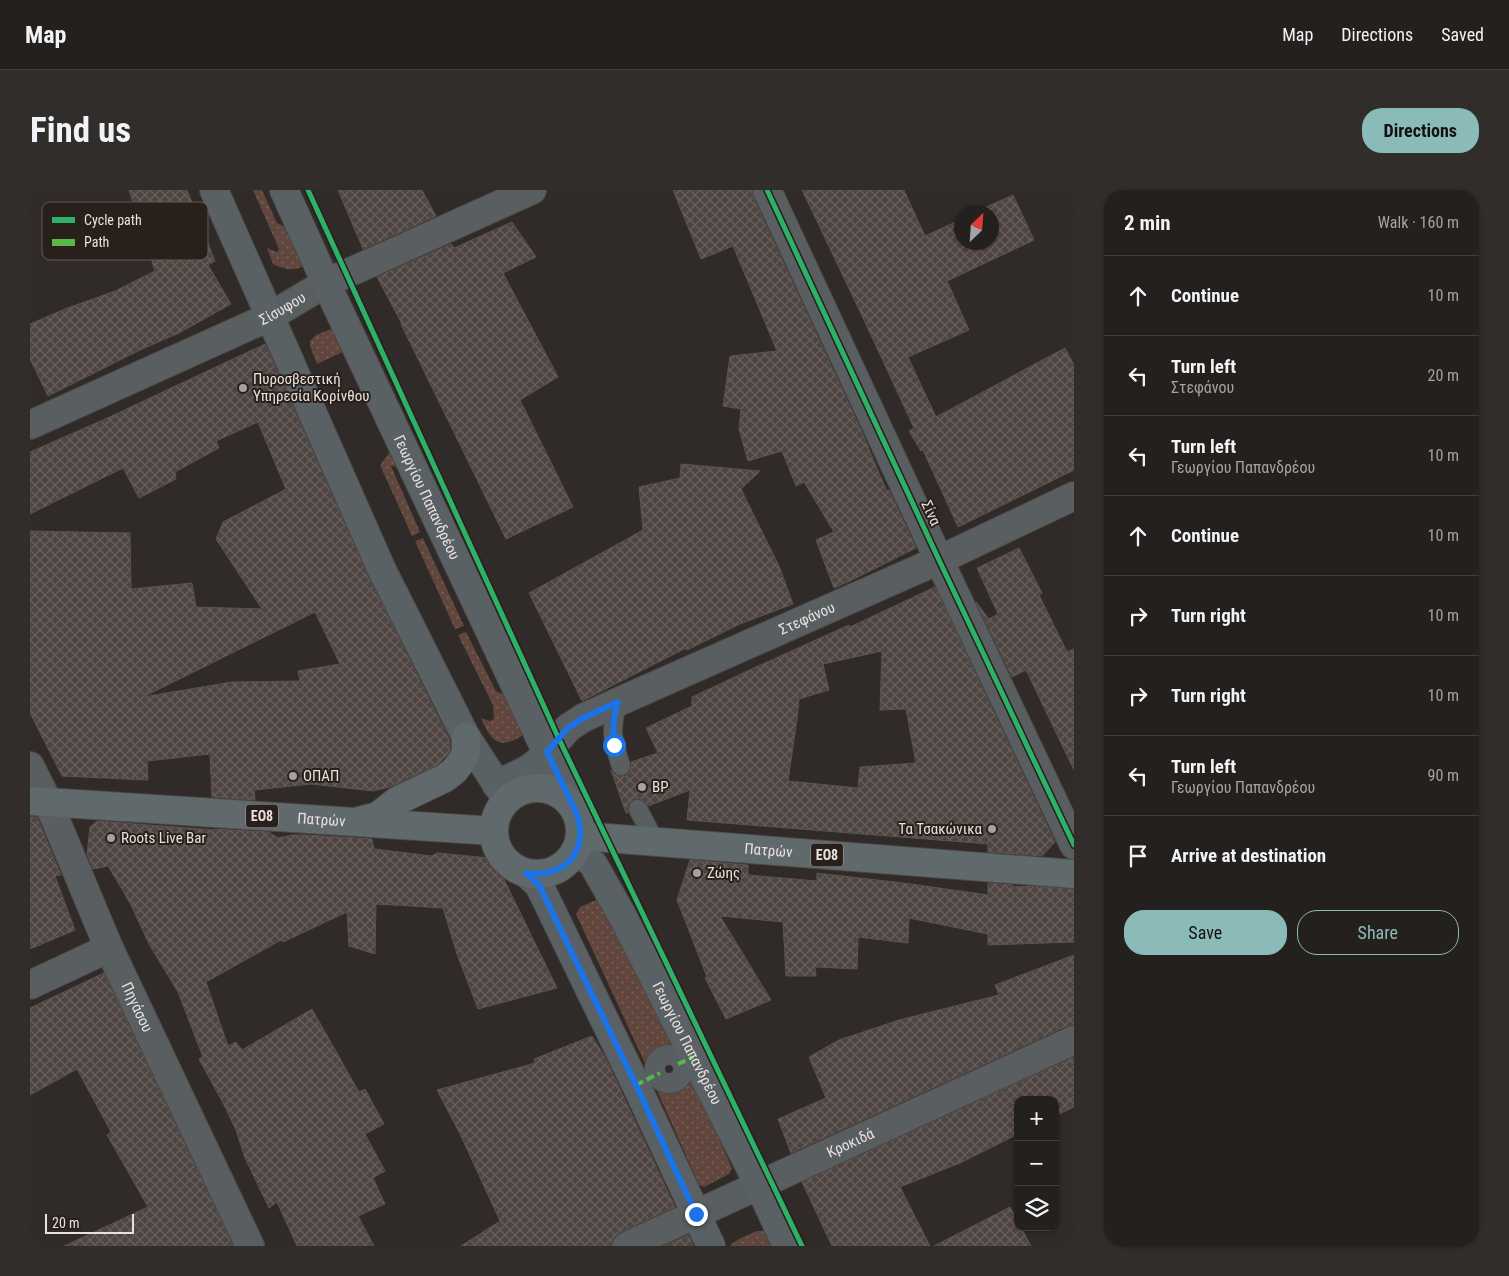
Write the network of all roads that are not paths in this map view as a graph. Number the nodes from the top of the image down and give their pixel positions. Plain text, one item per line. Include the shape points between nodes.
1 (214, 190) edge
2 (284, 190) edge
3 (532, 190) edge
4 (767, 190) edge
5 (326, 284) junction
6 (269, 317) junction
7 (30, 425) edge
8 (1074, 496) edge
9 (939, 560) junction
10 (618, 702) junction
11 (466, 737) junction
12 (547, 752) junction
13 (30, 766) edge
14 (621, 766) dead end
15 (501, 792) junction
16 (39, 801) edge
17 (571, 804) junction
18 (638, 809) dead end
19 (355, 822) junction
20 (494, 831) junction
21 (580, 841) junction
22 (660, 842) junction
23 (1074, 845) edge
24 (526, 873) junction
25 (1074, 874) edge
26 (109, 948) junction
27 (30, 985) edge
28 (1074, 1040) edge
29 (677, 1065) junction
30 (636, 1085) junction
31 (759, 1185) junction
32 (696, 1214) junction
33 (250, 1246) edge
34 (627, 1246) edge
35 (711, 1246) edge
36 (787, 1246) edge

1 - 6 street
2 - 5 street, Γεωργίου Παπανδρέου
3 - 5 street, Σίσυφου
4 - 9 street, Σίνα
5 - 6 street, Σίσυφου
5 - 12 street, Γεωργίου Παπανδρέου
6 - 7 street, Σίσυφου
6 - 11 street via 382,570
8 - 9 street, Στεφάνου
9 - 10 street, Στεφάνου
9 - 23 street, Σίνα
10 - 12 street, Στεφάνου via 568,728
10 - 14 lane via 612,732
11 - 15 street
11 - 19 main road via 462,761 445,778 397,801 378,816
12 - 15 street via 538,764
12 - 17 street, Γεωργίου Παπανδρέου
13 - 16 street, Πηγάσου
15 - 17 main road via 547,789
15 - 20 main road
16 - 19 main road, Πατρών / ΕΟ8
16 - 26 street, Πηγάσου
17 - 21 main road via 580,825
18 - 22 lane via 650,832
19 - 20 main road, Πατρών / ΕΟ8
20 - 24 main road via 496,845 503,858 513,868
21 - 22 main road, Πατρών / ΕΟ8
21 - 24 main road via 573,857 563,866 539,875
21 - 29 street, Γεωργίου Παπανδρέου via 584,856 605,881
22 - 25 main road, Πατρών / ΕΟ8
24 - 30 street via 539,885
26 - 27 street
26 - 33 street, Πηγάσου
28 - 31 street, Κροκιδά
29 - 30 street
29 - 31 street, Γεωργίου Παπανδρέου
30 - 32 street
31 - 32 street, Κροκιδά
31 - 36 street, Γεωργίου Παπανδρέου
32 - 34 street, Κροκιδά
32 - 35 street

